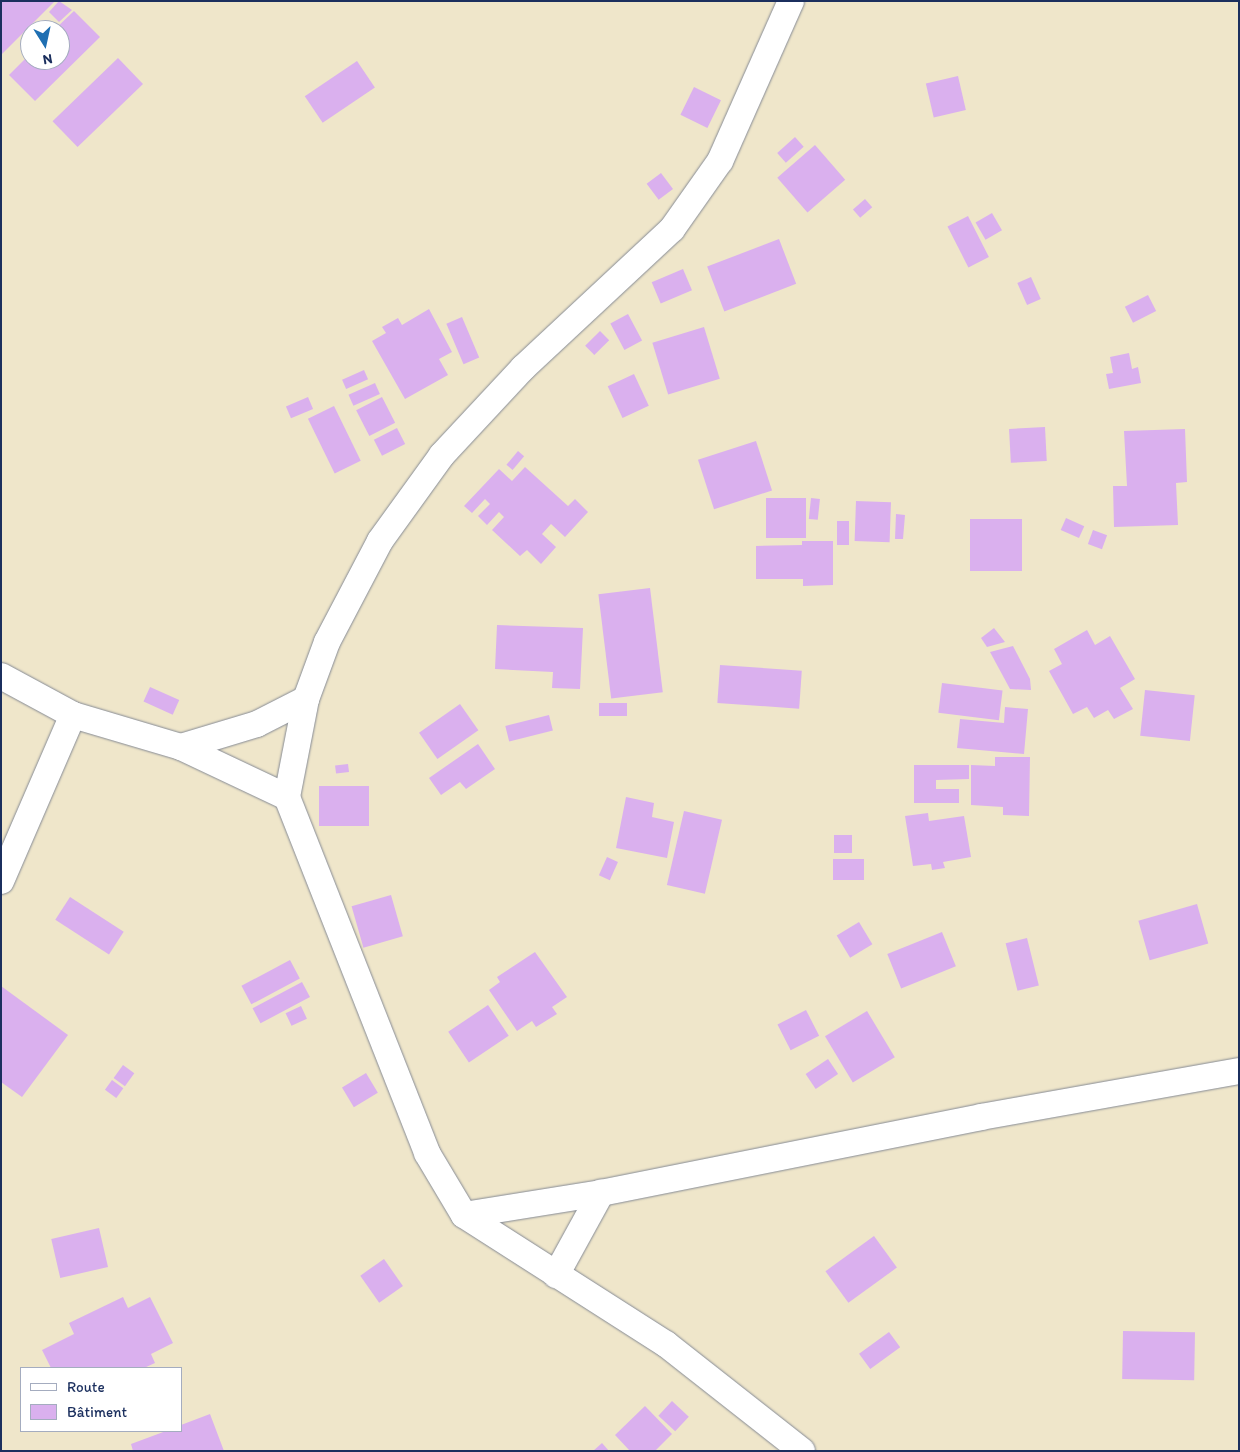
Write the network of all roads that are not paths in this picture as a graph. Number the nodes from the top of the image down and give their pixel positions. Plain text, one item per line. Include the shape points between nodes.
1 (791, 1) edge
2 (1, 676) edge
3 (306, 699) junction
4 (73, 715) junction
5 (180, 746) junction
6 (287, 797) junction
7 (1, 881) edge
8 (1239, 1071) edge
9 (601, 1194) junction
10 (464, 1215) junction
11 (556, 1275) junction
12 (802, 1451) edge

1 - 3 street via 720,161 672,229 523,368 442,455 380,541 327,642
2 - 4 street
3 - 5 street via 257,724
3 - 6 street
4 - 5 street
4 - 7 street
5 - 6 street
6 - 10 street via 427,1153
8 - 9 street via 981,1117
9 - 10 street
9 - 11 street
10 - 11 street
11 - 12 street via 666,1344

